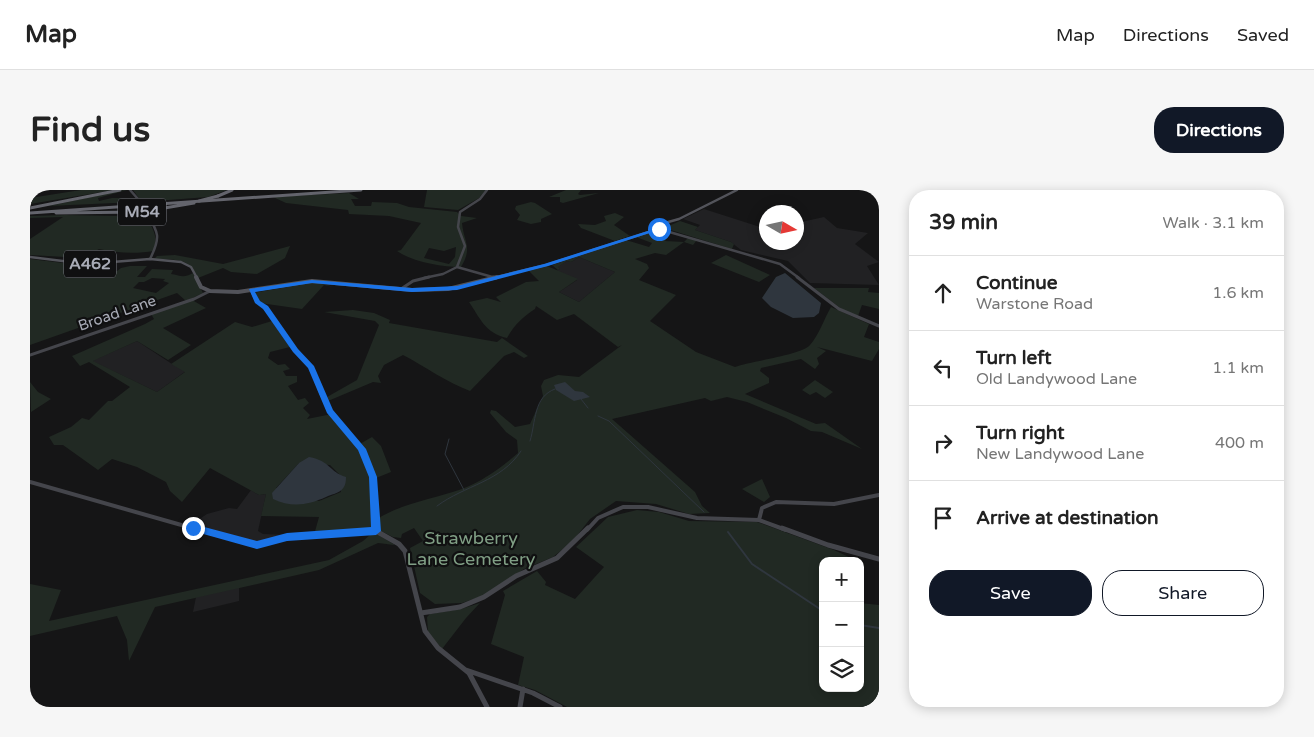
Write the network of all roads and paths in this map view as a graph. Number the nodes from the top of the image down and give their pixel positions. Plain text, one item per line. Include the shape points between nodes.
1 (120, 190) edge
2 (130, 190) edge
3 (232, 190) edge
4 (321, 190) edge
5 (336, 190) edge
6 (361, 190) edge
7 (487, 190) edge
8 (737, 190) edge
9 (350, 193) dead end
10 (287, 194) junction
11 (30, 212) edge
12 (658, 228) junction
13 (30, 257) edge
14 (150, 259) junction
15 (457, 268) junction
16 (496, 278) junction
17 (401, 289) junction
18 (251, 290) junction
19 (210, 291) junction
20 (879, 326) edge
21 (30, 355) edge
22 (30, 482) edge
23 (879, 495) edge
24 (759, 520) junction
25 (376, 531) junction
26 (879, 559) edge
27 (421, 613) junction
28 (466, 670) junction
29 (523, 689) junction
30 (487, 707) edge
31 (520, 707) edge
32 (560, 707) edge

1 - 11 highway, M54
2 - 14 street, bridge via 156,228 159,241
3 - 11 highway, M54, bridge via 199,201 141,212
4 - 10 highway
5 - 10 highway
6 - 10 highway
7 - 15 street via 483,197 458,214 458,228 465,246
8 - 12 main road
9 - 10 highway
10 - 11 highway
12 - 16 main road
12 - 20 street via 780,264 839,309
13 - 14 main road, A462 via 87,264
14 - 19 main road, A462 via 188,264 201,287
15 - 16 street
15 - 17 street
16 - 17 main road via 448,289
17 - 18 main road via 312,281
18 - 19 main road
18 - 25 street via 257,302 266,307 295,351 311,368 330,411 362,449 373,477
19 - 21 street, Broad Lane
22 - 25 street via 257,545 287,537
23 - 24 street via 859,496 832,504 771,502 762,508
24 - 26 street
24 - 27 street via 690,517 648,507 615,509 598,518 557,558 460,607
25 - 27 street via 400,544 405,551
27 - 28 street via 425,630 434,646
28 - 29 street
28 - 30 street
29 - 31 street
29 - 32 street

